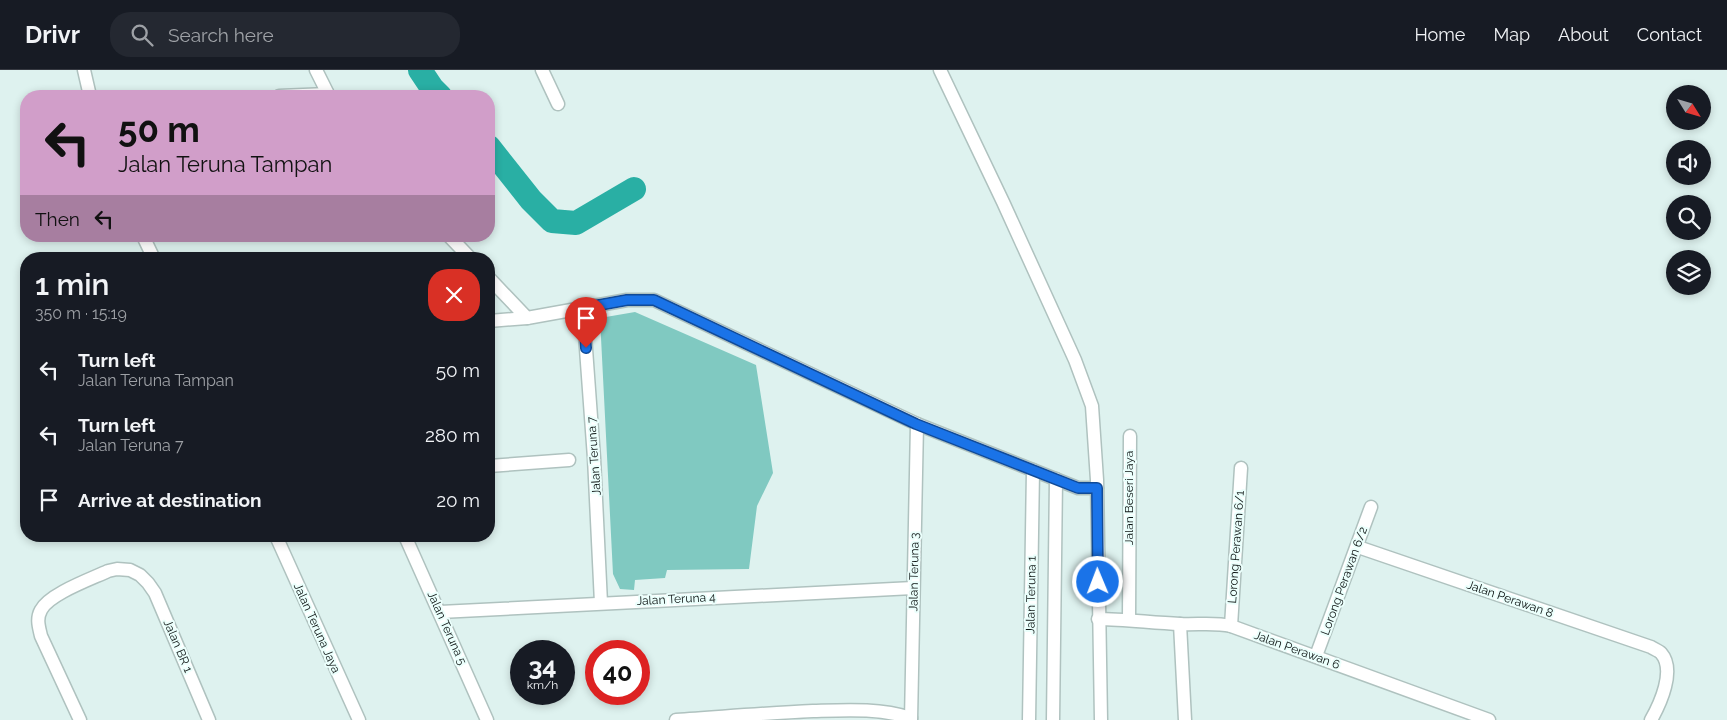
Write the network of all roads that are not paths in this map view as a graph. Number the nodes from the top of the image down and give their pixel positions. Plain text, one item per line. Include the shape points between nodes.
1 (84, 70) edge
2 (316, 70) edge
3 (542, 70) edge
4 (940, 70) edge
5 (89, 90) edge
6 (326, 90) edge
7 (558, 104) dead end
8 (455, 242) edge
9 (464, 252) edge
10 (495, 284) edge
11 (583, 308) junction
12 (527, 318) junction
13 (495, 321) edge
14 (916, 424) junction
15 (1130, 436) dead end
16 (569, 460) dead end
17 (495, 466) edge
18 (1241, 468) dead end
19 (1033, 470) junction
20 (1056, 479) junction
21 (1097, 488) junction
22 (1371, 507) dead end
23 (279, 542) edge
24 (408, 542) edge
25 (1358, 547) junction
26 (913, 588) junction
27 (601, 603) junction
28 (440, 612) junction
29 (1098, 619) junction
30 (1129, 620) junction
31 (1180, 624) junction
32 (1230, 626) junction
33 (1316, 656) junction
34 (911, 719) edge
35 (80, 720) edge
36 (209, 720) edge
37 (359, 720) edge
38 (487, 720) edge
39 (676, 720) edge
40 (1029, 720) edge
41 (1053, 720) edge
42 (1101, 720) edge
43 (1185, 720) edge
44 (1489, 720) edge
45 (1651, 720) edge

1 - 5 street
2 - 6 street
3 - 7 street
4 - 21 street via 1085,382 1093,414
8 - 9 street
10 - 12 street
11 - 12 street
11 - 14 street via 627,300 654,300
11 - 27 street, Jalan Teruna 7
12 - 13 street
14 - 19 street
14 - 26 street, Jalan Teruna 3
15 - 30 street, Jalan Beseri Jaya
16 - 17 street
18 - 32 street, Lorong Perawan 6/1
19 - 20 street
19 - 40 street, Jalan Teruna 1
20 - 21 street via 1078,488
20 - 41 street
21 - 29 street
22 - 25 street, Lorong Perawan 6/2
23 - 37 street, Jalan Teruna Jaya
24 - 28 street, Jalan Teruna 5
25 - 33 street, Lorong Perawan 6/2
25 - 45 street, Jalan Perawan 8 via 1660,652 1667,674
26 - 27 street, Jalan Teruna 4
26 - 34 street, Jalan Teruna 3
27 - 28 street, Jalan Teruna 4
28 - 38 street, Jalan Teruna 5
29 - 30 street, Jalan Perawan 6
29 - 42 street
30 - 31 street, Jalan Perawan 6
31 - 32 street, Jalan Perawan 6 via 1221,623
31 - 43 street
32 - 33 street, Jalan Perawan 6
33 - 44 street, Jalan Perawan 6
34 - 39 street via 896,713 865,709
35 - 36 street, Jalan BR 1 via 37,623 41,610 50,599 108,570 124,569 140,575 155,593

